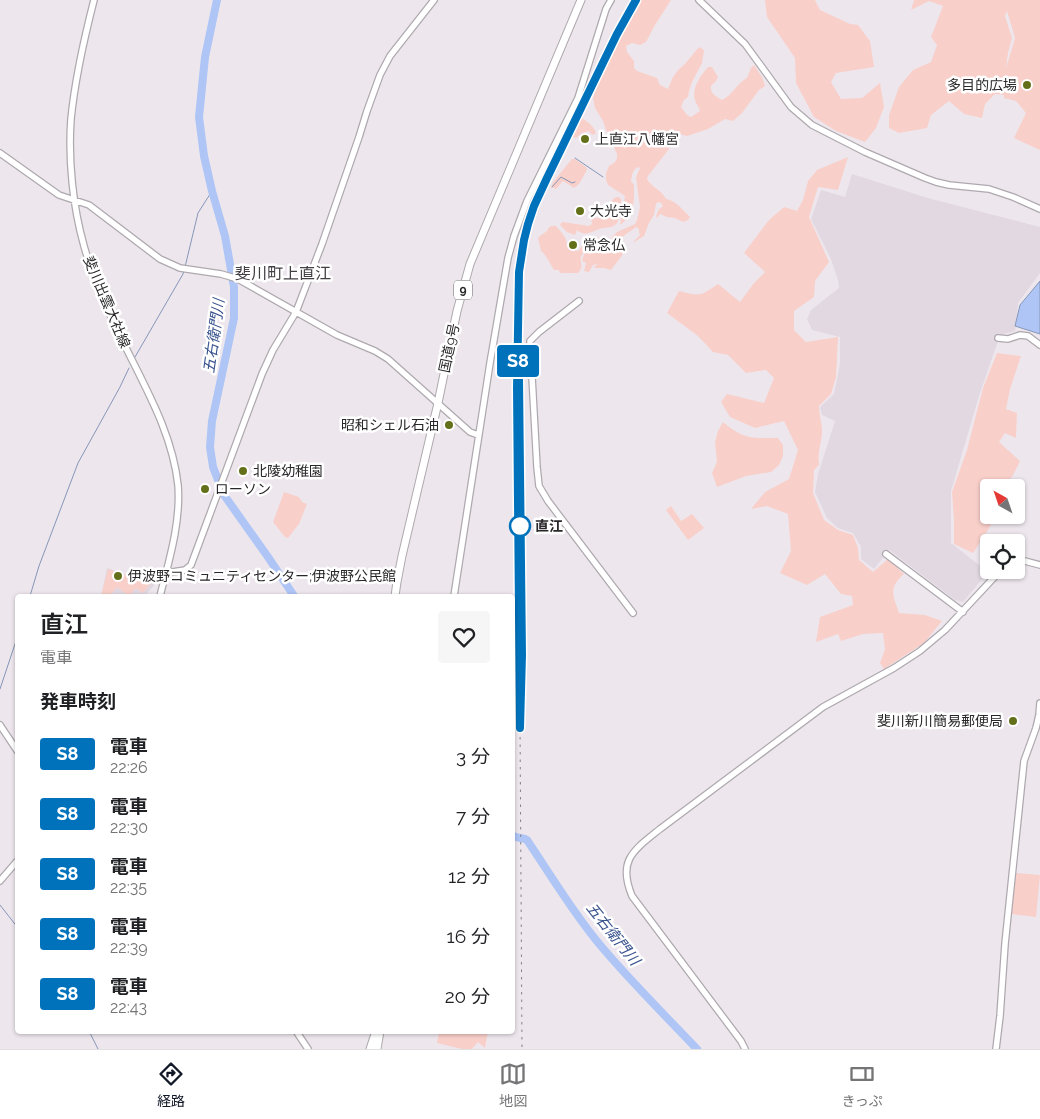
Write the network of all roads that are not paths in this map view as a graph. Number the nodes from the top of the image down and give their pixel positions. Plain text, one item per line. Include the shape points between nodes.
1 (94, 0) edge
2 (434, 0) edge
3 (581, 0) edge
4 (611, 0) edge
5 (699, 0) edge
6 (0, 153) edge
7 (75, 201) junction
8 (1040, 209) edge
9 (579, 301) dead end
10 (296, 312) junction
11 (998, 338) dead end
12 (1040, 345) edge
13 (438, 403) junction
14 (478, 435) junction
15 (886, 554) dead end
16 (1025, 561) edge
17 (1040, 564) edge
18 (166, 573) junction
19 (993, 579) edge
20 (161, 594) edge
21 (395, 594) edge
22 (454, 594) edge
23 (963, 612) junction
24 (633, 613) dead end
25 (1040, 703) edge
26 (0, 725) edge
27 (15, 748) edge
28 (15, 864) edge
29 (0, 881) edge
30 (298, 1034) edge
31 (375, 1034) edge
32 (380, 1034) edge
33 (308, 1049) edge
34 (370, 1049) edge
35 (378, 1049) edge
36 (745, 1049) edge
37 (996, 1049) edge

1 - 7 street, 斐川出雲大社線 via 77,76 71,121 70,162
2 - 10 street via 390,56 380,75
3 - 13 highway, 国道9号 / 9 via 471,260
4 - 14 street via 578,98 527,201 514,236 505,268
5 - 8 street via 745,44 791,107 812,125 924,178 950,185 989,189
6 - 7 street via 59,195
7 - 10 street via 89,205 160,259 182,268 238,279
7 - 18 street, 斐川出雲大社線 via 93,276 150,396 175,467 178,507
9 - 24 street via 530,341 539,486
10 - 13 street via 388,359
10 - 18 street via 262,374 191,565 185,570
11 - 12 street via 1028,336
13 - 14 street via 470,432
13 - 21 highway, 国道9号 / 9
14 - 22 street
15 - 23 street
16 - 17 street
18 - 20 street, 斐川出雲大社線
19 - 23 street
23 - 36 street via 920,651 823,707 660,829 630,857 626,876 632,896
25 - 37 street via 1038,722 1024,761
26 - 27 street
28 - 29 street
30 - 33 street
31 - 34 highway
32 - 35 highway

